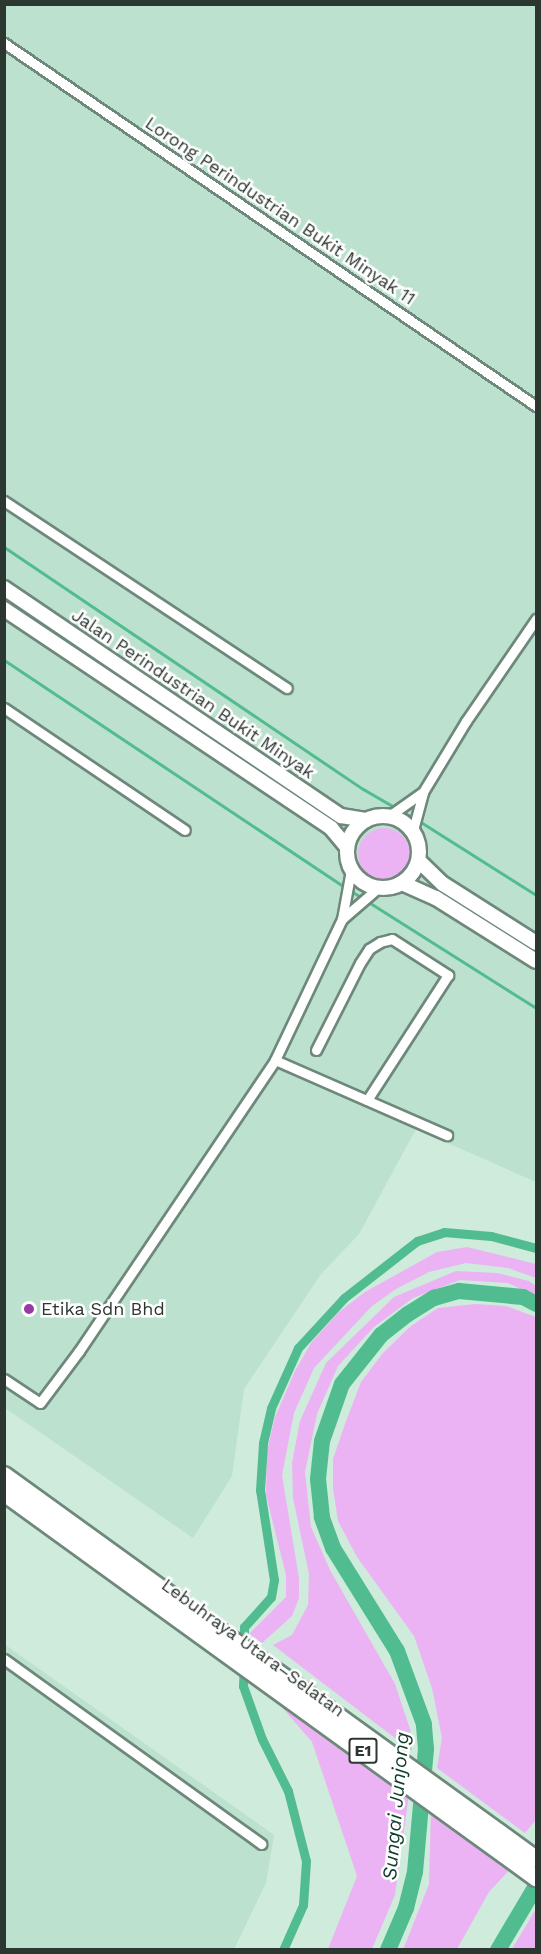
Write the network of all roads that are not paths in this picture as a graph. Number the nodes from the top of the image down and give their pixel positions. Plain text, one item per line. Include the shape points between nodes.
1 (4, 43) edge
2 (537, 406) edge
3 (4, 501) edge
4 (4, 588) edge
5 (4, 609) edge
6 (537, 619) edge
7 (287, 688) dead end
8 (4, 708) edge
9 (423, 792) junction
10 (392, 813) junction
11 (366, 820) junction
12 (414, 826) junction
13 (185, 830) dead end
14 (347, 847) junction
15 (419, 861) junction
16 (350, 875) junction
17 (402, 883) junction
18 (374, 892) junction
19 (342, 919) junction
20 (537, 943) edge
21 (537, 961) edge
22 (316, 1050) dead end
23 (275, 1060) junction
24 (367, 1100) junction
25 (447, 1135) dead end
26 (4, 1379) edge
27 (4, 1475) edge
28 (4, 1493) edge
29 (193, 1619) junction
30 (4, 1659) edge
31 (261, 1844) dead end
32 (537, 1859) edge
33 (537, 1878) edge

1 - 2 street, Lorong Perindustrian Bukit Minyak 11
3 - 7 street
4 - 11 main road, Jalan Perindustrian Bukit Minyak via 341,816
5 - 14 main road, Jalan Perindustrian Bukit Minyak via 331,828
6 - 9 street via 466,721
8 - 13 street
9 - 10 street
9 - 12 street
10 - 11 main road
10 - 12 main road
11 - 14 main road via 351,836
12 - 15 main road
14 - 16 main road
15 - 17 main road
15 - 20 main road via 443,884
16 - 18 main road
16 - 19 street
17 - 18 main road
17 - 21 main road via 436,898
18 - 19 street
19 - 23 street
22 - 24 street via 360,963 369,949 380,942 393,939 448,975
23 - 24 street
23 - 26 street via 40,1403
24 - 25 street
27 - 29 highway, Lebuhraya Utara–Selatan / E1
28 - 29 highway, Lebuhraya Utara–Selatan / E1
29 - 32 highway, Lebuhraya Utara–Selatan / E1
29 - 33 highway, Lebuhraya Utara–Selatan / E1
30 - 31 street

